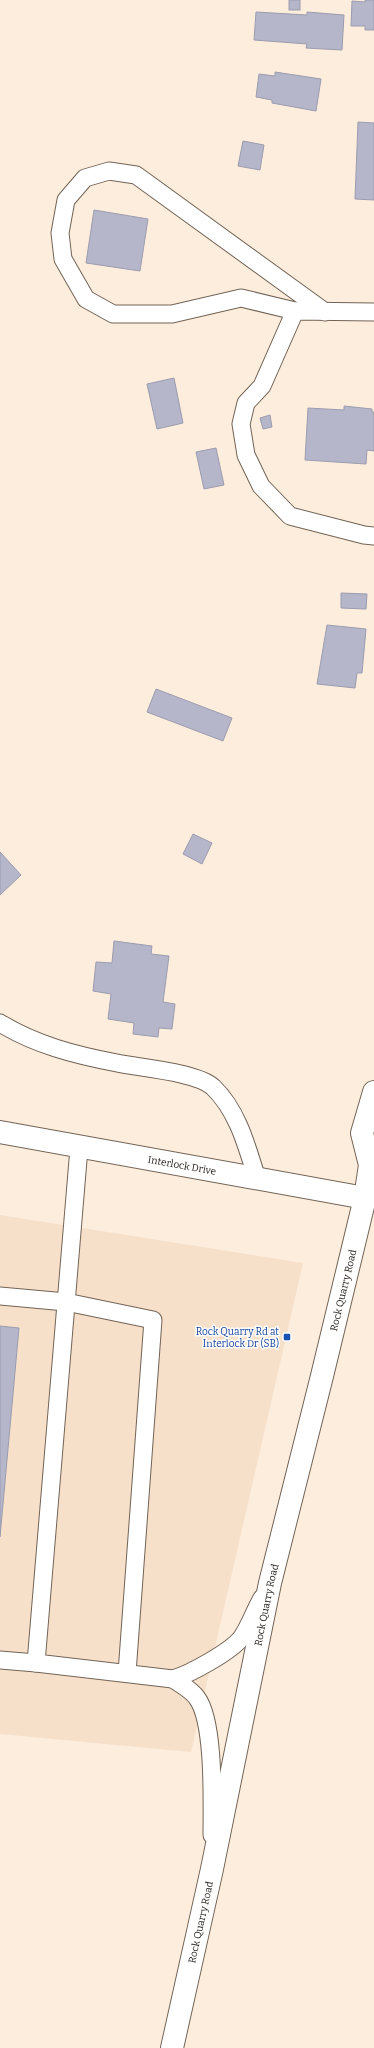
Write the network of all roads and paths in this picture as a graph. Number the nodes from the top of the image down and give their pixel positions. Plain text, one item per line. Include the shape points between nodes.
1 (295, 311) junction
2 (325, 312) junction
3 (374, 312) edge
4 (374, 536) edge
5 (0, 1023) edge
6 (374, 1092) edge
7 (0, 1132) edge
8 (80, 1148) junction
9 (372, 1162) edge
10 (257, 1179) junction
11 (365, 1198) junction
12 (0, 1296) edge
13 (66, 1302) junction
14 (270, 1583) junction
15 (0, 1660) edge
16 (36, 1663) junction
17 (127, 1673) junction
18 (173, 1679) junction
19 (212, 1870) junction
20 (172, 2048) edge

1 - 2 lane
1 - 2 lane via 241,298 172,314 113,314 86,299 64,259 60,233 66,200 85,178 109,170 136,175
1 - 4 lane via 262,386 246,403 241,424 246,455 261,486 290,516
2 - 3 lane
5 - 10 lane via 22,1036 58,1050 189,1076 212,1086 233,1113
6 - 9 main road, Rock Quarry Road via 362,1133
7 - 8 main road, Interlock Drive
8 - 10 main road, Interlock Drive
8 - 13 lane
9 - 11 main road, Rock Quarry Road
10 - 11 main road, Interlock Drive
11 - 14 main road, Rock Quarry Road
12 - 13 lane
13 - 16 lane
13 - 17 lane via 153,1320
14 - 18 lane via 241,1638 210,1661
14 - 19 main road, Rock Quarry Road
15 - 16 lane
16 - 17 lane
17 - 18 lane
18 - 19 lane via 197,1697 207,1721 213,1790
19 - 20 main road, Rock Quarry Road

